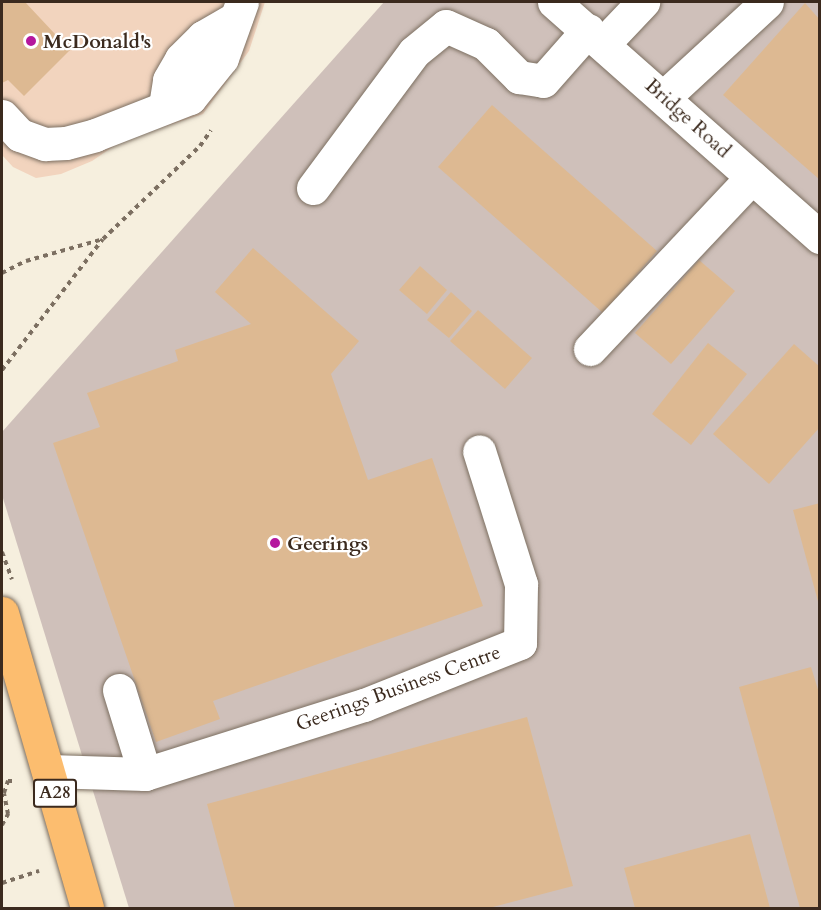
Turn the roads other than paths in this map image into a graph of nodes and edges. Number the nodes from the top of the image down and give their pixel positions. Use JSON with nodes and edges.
{"nodes":[{"id":1,"x":554,"y":2,"type":"edge"},
{"id":2,"x":643,"y":2,"type":"edge"},
{"id":3,"x":767,"y":2,"type":"edge"},
{"id":4,"x":239,"y":10,"type":"edge"},
{"id":5,"x":596,"y":36,"type":"junction"},
{"id":6,"x":664,"y":98,"type":"junction"},
{"id":7,"x":2,"y":116,"type":"edge"},
{"id":8,"x":752,"y":177,"type":"junction"},
{"id":9,"x":313,"y":188,"type":"dead end"},
{"id":10,"x":819,"y":237,"type":"edge"},
{"id":11,"x":590,"y":349,"type":"dead end"},
{"id":12,"x":479,"y":451,"type":"dead end"},
{"id":13,"x":2,"y":613,"type":"edge"},
{"id":14,"x":119,"y":690,"type":"dead end"},
{"id":15,"x":49,"y":771,"type":"junction"},
{"id":16,"x":145,"y":774,"type":"junction"},
{"id":17,"x":87,"y":909,"type":"edge"}],
"edges":[{"from":1,"to":5,"type":"street","name":"Bridge Road"},
{"from":2,"to":5,"type":"street"},
{"from":3,"to":6,"type":"street"},
{"from":4,"to":7,"type":"street"},
{"from":5,"to":6,"type":"street","name":"Bridge Road"},
{"from":5,"to":9,"type":"street"},
{"from":6,"to":8,"type":"street","name":"Bridge Road"},
{"from":8,"to":10,"type":"street","name":"Bridge Road"},
{"from":8,"to":11,"type":"street"},
{"from":12,"to":16,"type":"street","name":"Geerings Business Centre"},
{"from":13,"to":15,"type":"main road","number":"A28"},
{"from":14,"to":16,"type":"street"},
{"from":15,"to":16,"type":"street","name":"Geerings Business Centre"},
{"from":15,"to":17,"type":"main road","number":"A28"}]}
